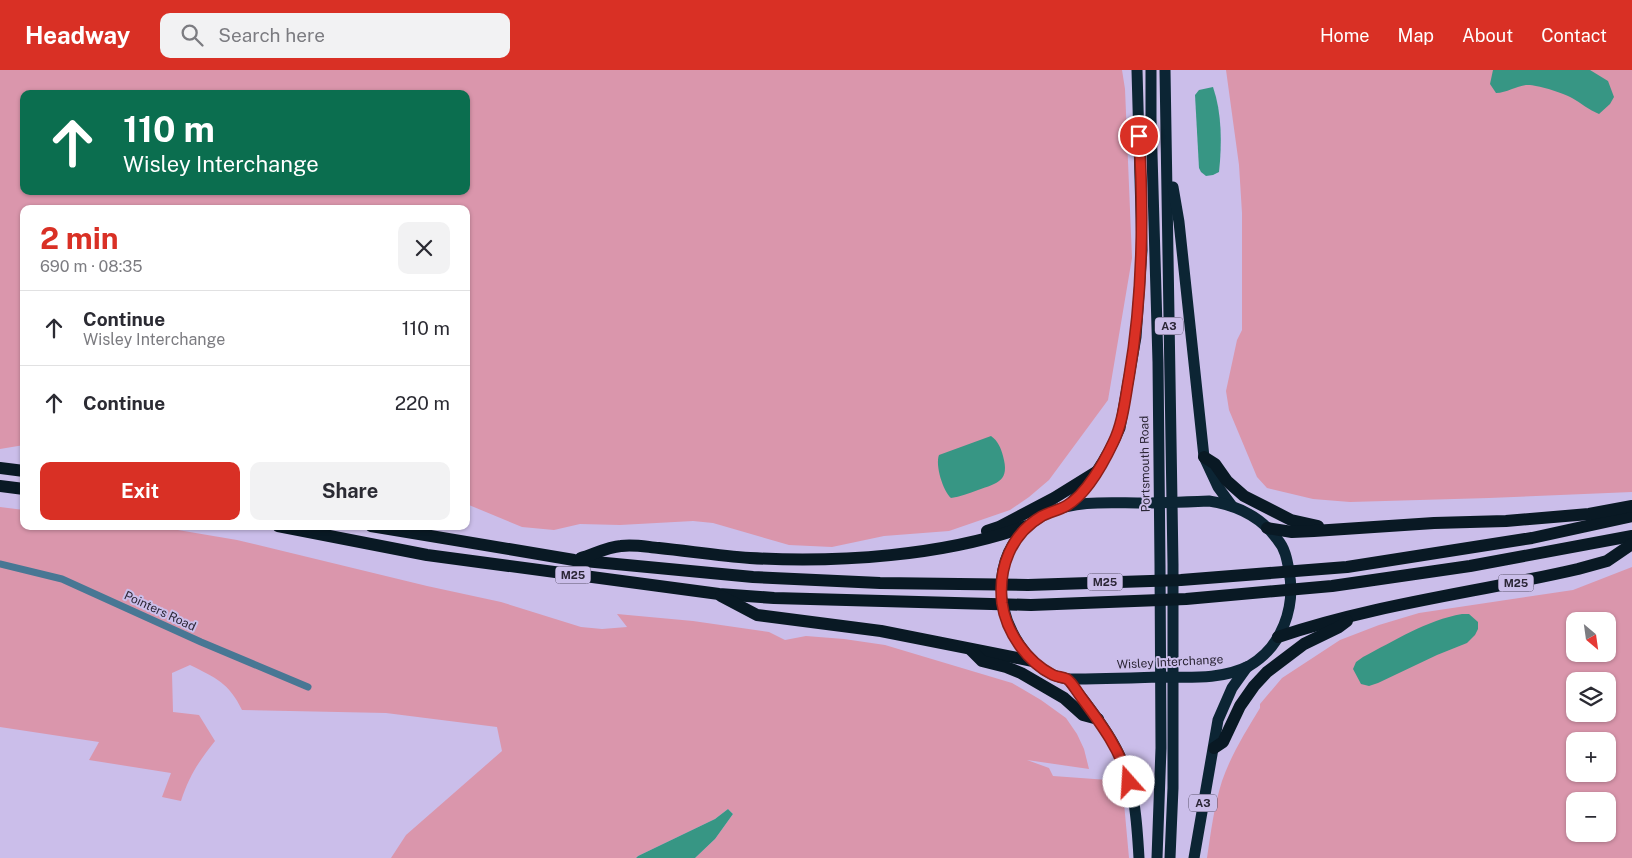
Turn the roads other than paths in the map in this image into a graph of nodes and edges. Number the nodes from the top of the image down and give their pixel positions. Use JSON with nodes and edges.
{"nodes":[{"id":1,"x":1137,"y":70,"type":"edge"},
{"id":2,"x":1151,"y":70,"type":"edge"},
{"id":3,"x":1165,"y":70,"type":"edge"},
{"id":4,"x":1167,"y":163,"type":"junction"},
{"id":5,"x":1204,"y":457,"type":"junction"},
{"id":6,"x":0,"y":468,"type":"edge"},
{"id":7,"x":20,"y":470,"type":"edge"},
{"id":8,"x":1096,"y":472,"type":"junction"},
{"id":9,"x":0,"y":486,"type":"edge"},
{"id":10,"x":20,"y":488,"type":"edge"},
{"id":11,"x":1067,"y":506,"type":"junction"},
{"id":12,"x":1232,"y":506,"type":"junction"},
{"id":13,"x":1632,"y":506,"type":"edge"},
{"id":14,"x":1632,"y":516,"type":"edge"},
{"id":15,"x":1027,"y":526,"type":"junction"},
{"id":16,"x":1267,"y":528,"type":"junction"},
{"id":17,"x":299,"y":530,"type":"edge"},
{"id":18,"x":395,"y":530,"type":"edge"},
{"id":19,"x":1328,"y":530,"type":"junction"},
{"id":20,"x":1632,"y":536,"type":"edge"},
{"id":21,"x":1632,"y":544,"type":"edge"},
{"id":22,"x":958,"y":545,"type":"junction"},
{"id":23,"x":574,"y":560,"type":"junction"},
{"id":24,"x":0,"y":564,"type":"edge"},
{"id":25,"x":719,"y":594,"type":"junction"},
{"id":26,"x":1355,"y":615,"type":"junction"},
{"id":27,"x":1278,"y":637,"type":"junction"},
{"id":28,"x":970,"y":649,"type":"junction"},
{"id":29,"x":1033,"y":662,"type":"junction"},
{"id":30,"x":1248,"y":666,"type":"junction"},
{"id":31,"x":1068,"y":679,"type":"junction"},
{"id":32,"x":308,"y":687,"type":"dead end"},
{"id":33,"x":1098,"y":719,"type":"junction"},
{"id":34,"x":1214,"y":748,"type":"junction"},
{"id":35,"x":1139,"y":858,"type":"edge"},
{"id":36,"x":1158,"y":858,"type":"edge"},
{"id":37,"x":1170,"y":858,"type":"edge"},
{"id":38,"x":1194,"y":858,"type":"edge"}],
"edges":[{"from":1,"to":8,"type":"highway","number":"A3"},
{"from":2,"to":36,"type":"highway","name":"Portsmouth Road","number":"A3"},
{"from":3,"to":4,"type":"highway","number":"A3"},
{"from":4,"to":5,"type":"highway","number":"A3"},
{"from":4,"to":37,"type":"highway","number":"A3"},
{"from":5,"to":12,"type":"highway","number":"A3"},
{"from":5,"to":19,"type":"highway"},
{"from":6,"to":7,"type":"highway"},
{"from":8,"to":11,"type":"highway","number":"A3"},
{"from":8,"to":22,"type":"highway","number":"M25"},
{"from":9,"to":10,"type":"highway"},
{"from":11,"to":12,"type":"highway","name":"Wisley Interchange"},
{"from":11,"to":15,"type":"highway","name":"Wisley Interchange"},
{"from":12,"to":16,"type":"highway","name":"Wisley Interchange"},
{"from":13,"to":19,"type":"highway"},
{"from":14,"to":23,"type":"highway","number":"M25"},
{"from":15,"to":22,"type":"highway"},
{"from":15,"to":29,"type":"highway","name":"Wisley Interchange"},
{"from":16,"to":19,"type":"highway"},
{"from":16,"to":27,"type":"highway","name":"Wisley Interchange"},
{"from":17,"to":25,"type":"highway","number":"M25"},
{"from":18,"to":23,"type":"highway","number":"M25"},
{"from":20,"to":25,"type":"highway","number":"M25"},
{"from":21,"to":26,"type":"highway","number":"M25"},
{"from":22,"to":23,"type":"highway","number":"M25"},
{"from":24,"to":32,"type":"street","name":"Pointers Road"},
{"from":25,"to":28,"type":"highway","number":"M25"},
{"from":26,"to":27,"type":"highway","number":"M25"},
{"from":26,"to":34,"type":"highway","number":"M25"},
{"from":27,"to":30,"type":"highway","name":"Wisley Interchange"},
{"from":28,"to":29,"type":"highway","number":"M25"},
{"from":28,"to":33,"type":"highway","number":"M25"},
{"from":29,"to":31,"type":"highway","name":"Wisley Interchange"},
{"from":30,"to":31,"type":"highway","name":"Wisley Interchange"},
{"from":30,"to":34,"type":"highway","number":"A3"},
{"from":31,"to":33,"type":"highway"},
{"from":33,"to":35,"type":"highway"},
{"from":34,"to":38,"type":"highway","number":"A3"}]}
